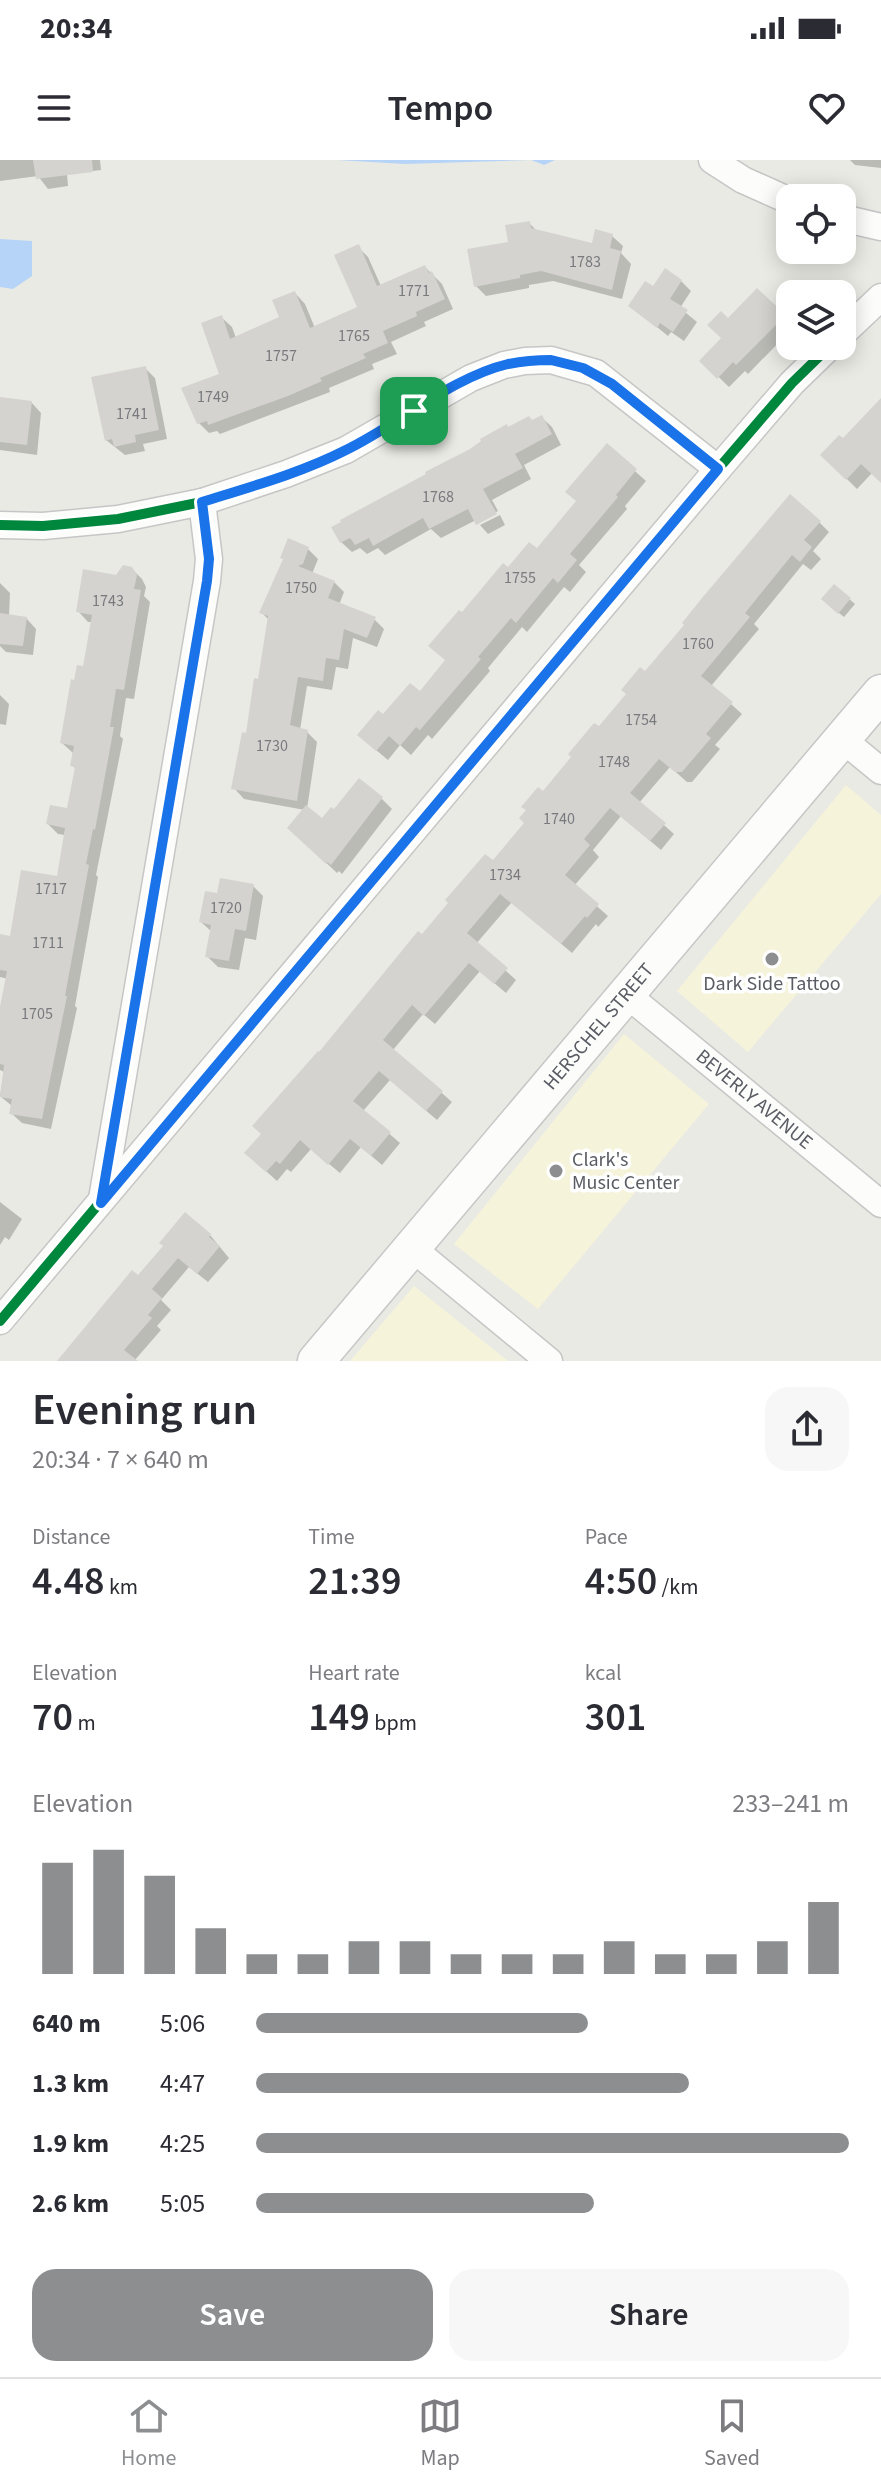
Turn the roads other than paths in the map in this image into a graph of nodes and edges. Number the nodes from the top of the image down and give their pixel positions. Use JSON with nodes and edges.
{"nodes":[{"id":1,"x":712,"y":160,"type":"edge"},
{"id":2,"x":776,"y":195,"type":"edge"},
{"id":3,"x":856,"y":221,"type":"edge"},
{"id":4,"x":881,"y":227,"type":"edge"},
{"id":5,"x":881,"y":297,"type":"edge"},
{"id":6,"x":856,"y":321,"type":"edge"},
{"id":7,"x":816,"y":360,"type":"edge"},
{"id":8,"x":718,"y":469,"type":"junction"},
{"id":9,"x":202,"y":502,"type":"junction"},
{"id":10,"x":0,"y":525,"type":"edge"},
{"id":11,"x":881,"y":693,"type":"edge"},
{"id":12,"x":842,"y":739,"type":"junction"},
{"id":13,"x":881,"y":771,"type":"edge"},
{"id":14,"x":626,"y":994,"type":"junction"},
{"id":15,"x":101,"y":1203,"type":"junction"},
{"id":16,"x":881,"y":1204,"type":"edge"},
{"id":17,"x":412,"y":1248,"type":"junction"},
{"id":18,"x":0,"y":1321,"type":"edge"},
{"id":19,"x":316,"y":1361,"type":"edge"},
{"id":20,"x":549,"y":1361,"type":"edge"}],
"edges":[{"from":1,"to":2,"type":"street"},
{"from":3,"to":4,"type":"street"},
{"from":5,"to":6,"type":"street"},
{"from":7,"to":8,"type":"street"},
{"from":8,"to":9,"type":"street"},
{"from":8,"to":15,"type":"street"},
{"from":9,"to":10,"type":"street"},
{"from":9,"to":15,"type":"street"},
{"from":11,"to":12,"type":"main road","name":"HERSCHEL STREET"},
{"from":12,"to":13,"type":"street"},
{"from":12,"to":14,"type":"main road","name":"HERSCHEL STREET"},
{"from":14,"to":16,"type":"street","name":"BEVERLY AVENUE"},
{"from":14,"to":17,"type":"main road","name":"HERSCHEL STREET"},
{"from":15,"to":18,"type":"street"},
{"from":17,"to":19,"type":"main road","name":"HERSCHEL STREET"},
{"from":17,"to":20,"type":"street"}]}
